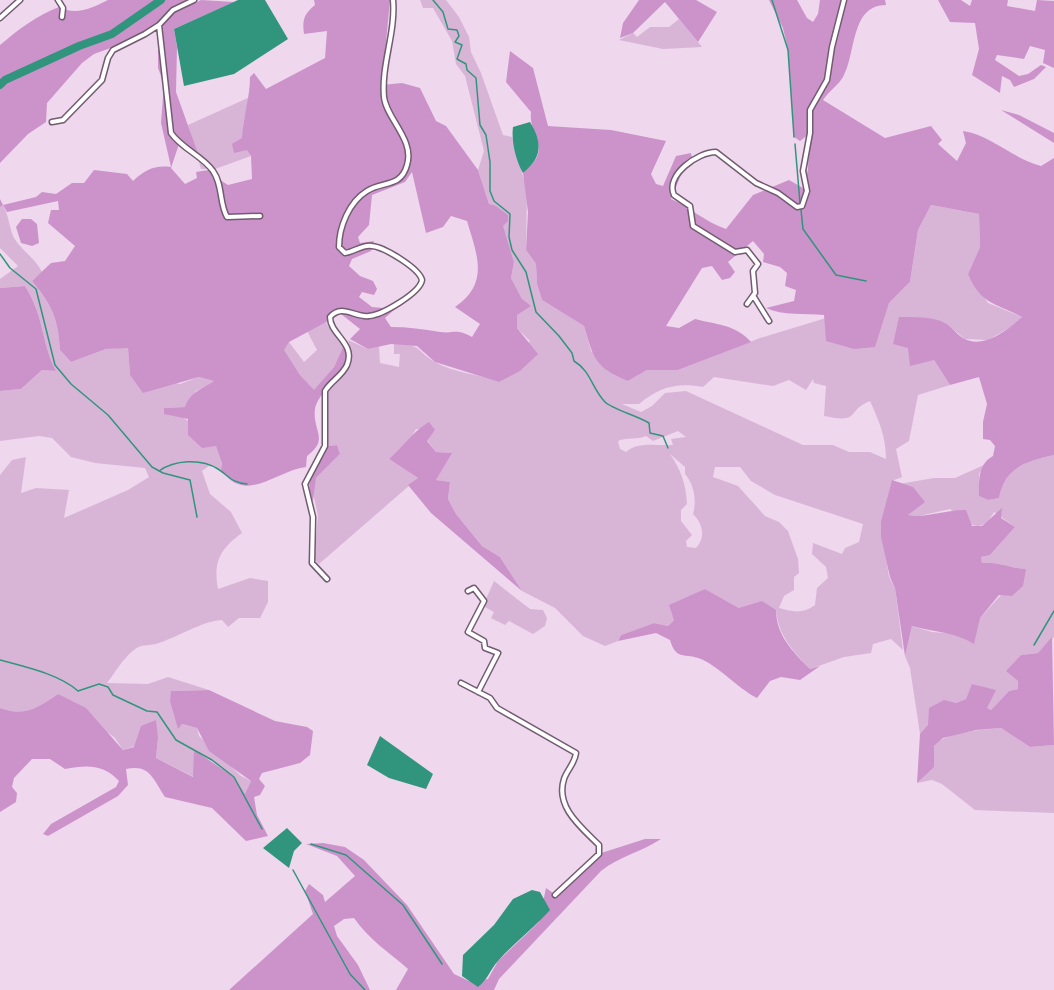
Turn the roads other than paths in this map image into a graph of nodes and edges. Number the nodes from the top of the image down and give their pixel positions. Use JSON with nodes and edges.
{"nodes":[{"id":1,"x":20,"y":0,"type":"edge"},
{"id":2,"x":58,"y":0,"type":"edge"},
{"id":3,"x":194,"y":0,"type":"edge"},
{"id":4,"x":393,"y":0,"type":"edge"},
{"id":5,"x":844,"y":0,"type":"edge"},
{"id":6,"x":62,"y":17,"type":"dead end"},
{"id":7,"x":0,"y":18,"type":"edge"},
{"id":8,"x":159,"y":25,"type":"junction"},
{"id":9,"x":52,"y":122,"type":"dead end"},
{"id":10,"x":260,"y":216,"type":"dead end"},
{"id":11,"x":754,"y":297,"type":"junction"},
{"id":12,"x":747,"y":304,"type":"dead end"},
{"id":13,"x":769,"y":321,"type":"dead end"},
{"id":14,"x":327,"y":579,"type":"dead end"},
{"id":15,"x":468,"y":591,"type":"dead end"},
{"id":16,"x":461,"y":683,"type":"dead end"},
{"id":17,"x":478,"y":692,"type":"junction"},
{"id":18,"x":555,"y":895,"type":"dead end"}],
"edges":[{"from":1,"to":7,"type":"street"},
{"from":2,"to":6,"type":"street"},
{"from":3,"to":8,"type":"street"},
{"from":4,"to":14,"type":"street"},
{"from":5,"to":11,"type":"street"},
{"from":8,"to":9,"type":"street"},
{"from":8,"to":10,"type":"street"},
{"from":11,"to":12,"type":"street"},
{"from":11,"to":13,"type":"street"},
{"from":15,"to":17,"type":"street"},
{"from":16,"to":17,"type":"street"},
{"from":17,"to":18,"type":"street"}]}
